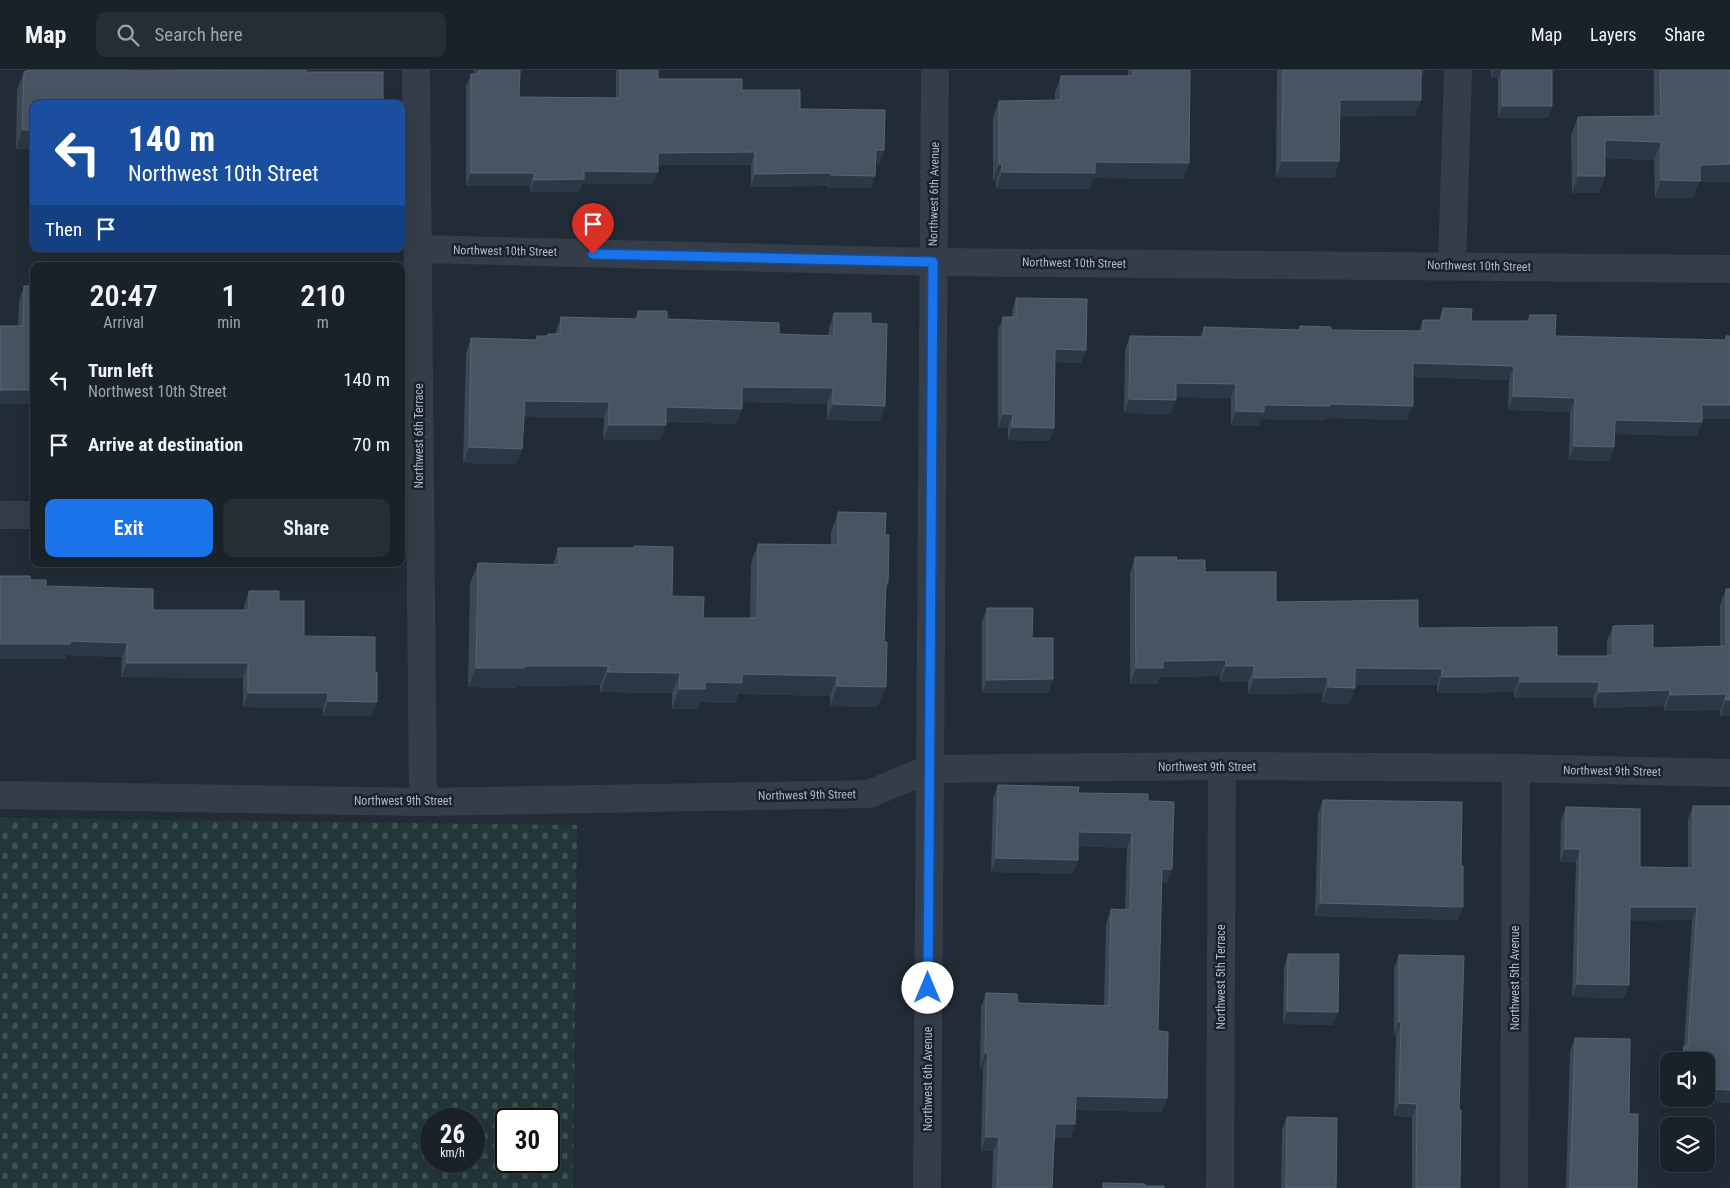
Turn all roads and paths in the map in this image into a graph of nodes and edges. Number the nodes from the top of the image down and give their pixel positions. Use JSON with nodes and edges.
{"nodes":[{"id":1,"x":416,"y":70,"type":"edge"},
{"id":2,"x":935,"y":70,"type":"edge"},
{"id":3,"x":1458,"y":70,"type":"edge"},
{"id":4,"x":419,"y":249,"type":"junction"},
{"id":5,"x":933,"y":262,"type":"junction"},
{"id":6,"x":1452,"y":266,"type":"junction"},
{"id":7,"x":1730,"y":269,"type":"edge"},
{"id":8,"x":410,"y":511,"type":"edge"},
{"id":9,"x":0,"y":515,"type":"edge"},
{"id":10,"x":30,"y":515,"type":"edge"},
{"id":11,"x":1222,"y":766,"type":"junction"},
{"id":12,"x":1516,"y":768,"type":"junction"},
{"id":13,"x":929,"y":769,"type":"junction"},
{"id":14,"x":1730,"y":773,"type":"edge"},
{"id":15,"x":0,"y":795,"type":"edge"},
{"id":16,"x":423,"y":802,"type":"junction"},
{"id":17,"x":928,"y":1188,"type":"edge"},
{"id":18,"x":1220,"y":1188,"type":"edge"},
{"id":19,"x":1514,"y":1188,"type":"edge"}],
"edges":[{"from":1,"to":4,"type":"street","name":"Northwest 6th Terrace"},
{"from":2,"to":5,"type":"street","name":"Northwest 6th Avenue"},
{"from":3,"to":6,"type":"street"},
{"from":4,"to":5,"type":"street","name":"Northwest 10th Street"},
{"from":4,"to":8,"type":"street","name":"Northwest 6th Terrace"},
{"from":5,"to":6,"type":"street","name":"Northwest 10th Street"},
{"from":5,"to":13,"type":"street","name":"Northwest 6th Avenue"},
{"from":6,"to":7,"type":"street","name":"Northwest 10th Street"},
{"from":8,"to":16,"type":"street","name":"Northwest 6th Terrace"},
{"from":9,"to":10,"type":"street"},
{"from":11,"to":12,"type":"street","name":"Northwest 9th Street"},
{"from":11,"to":13,"type":"street","name":"Northwest 9th Street"},
{"from":11,"to":18,"type":"street","name":"Northwest 5th Terrace"},
{"from":12,"to":14,"type":"street","name":"Northwest 9th Street"},
{"from":12,"to":19,"type":"street","name":"Northwest 5th Avenue"},
{"from":13,"to":16,"type":"street","name":"Northwest 9th Street"},
{"from":13,"to":17,"type":"street","name":"Northwest 6th Avenue"},
{"from":15,"to":16,"type":"street","name":"Northwest 9th Street"}]}
